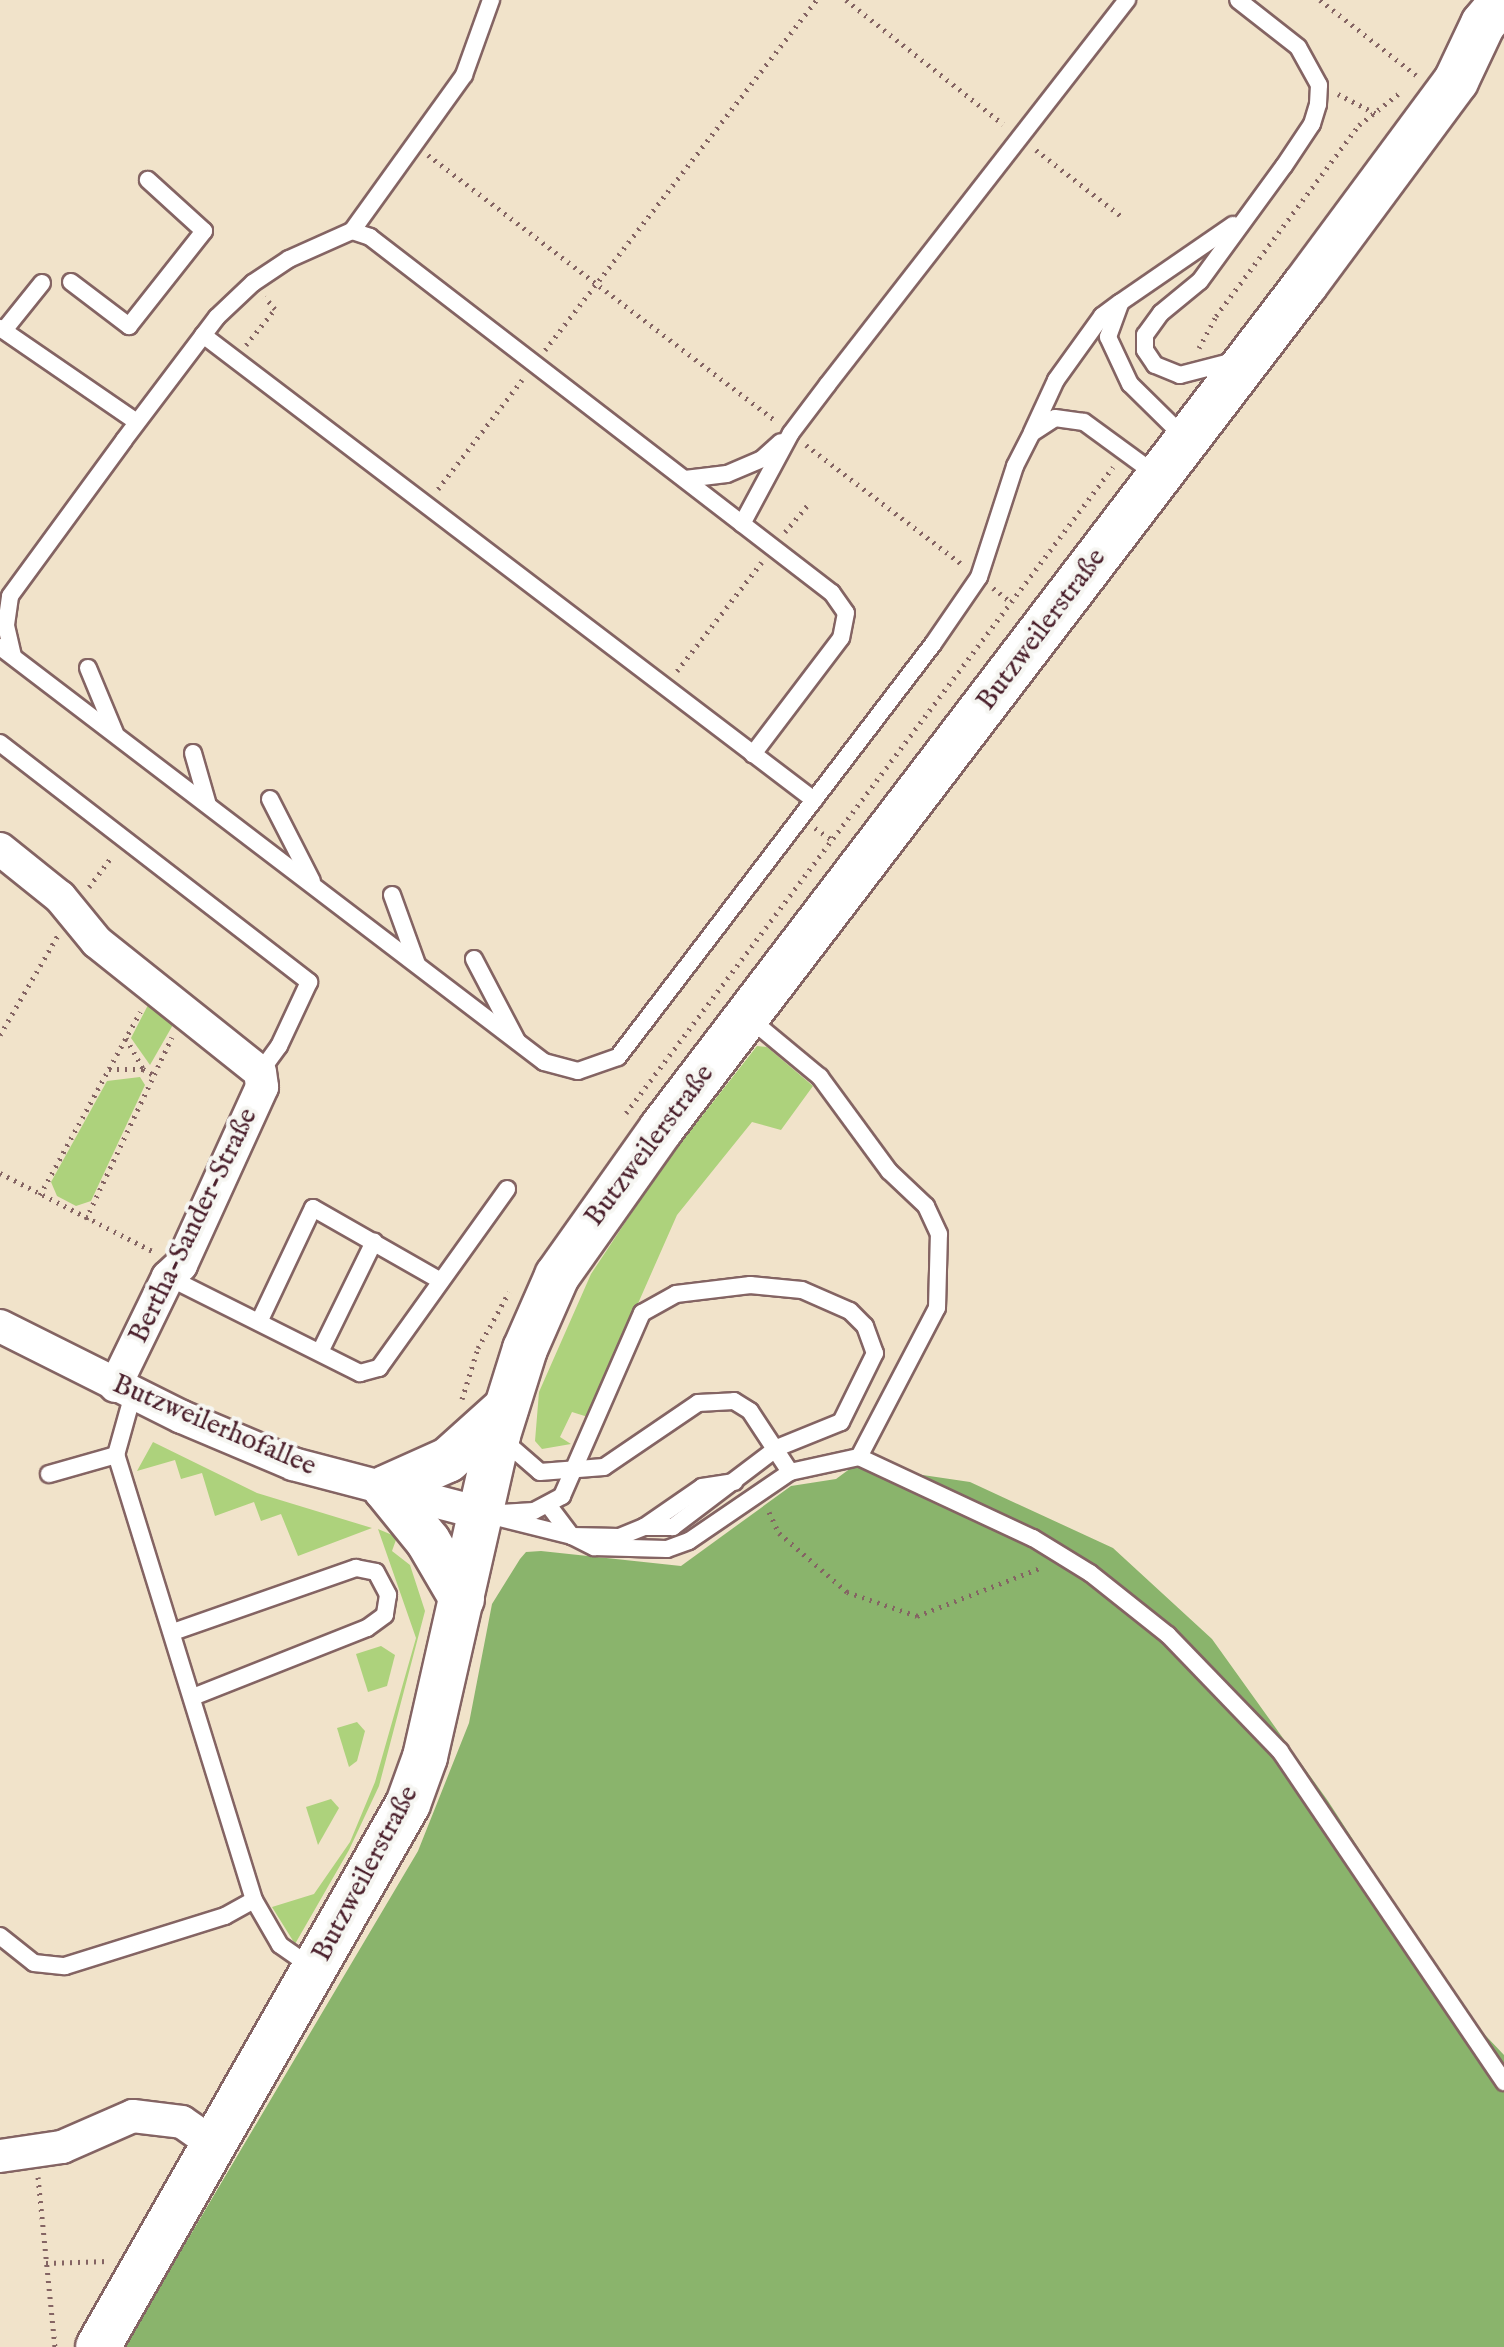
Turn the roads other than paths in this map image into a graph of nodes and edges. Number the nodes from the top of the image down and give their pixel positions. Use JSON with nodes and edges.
{"nodes":[{"id":1,"x":491,"y":0,"type":"edge"},
{"id":2,"x":1127,"y":0,"type":"edge"},
{"id":3,"x":1238,"y":0,"type":"edge"},
{"id":4,"x":1503,"y":0,"type":"edge"},
{"id":5,"x":1504,"y":45,"type":"edge"},
{"id":6,"x":1432,"y":73,"type":"junction"},
{"id":7,"x":148,"y":180,"type":"dead end"},
{"id":8,"x":1245,"y":217,"type":"junction"},
{"id":9,"x":352,"y":231,"type":"junction"},
{"id":10,"x":71,"y":282,"type":"dead end"},
{"id":11,"x":42,"y":283,"type":"dead end"},
{"id":12,"x":1121,"y":302,"type":"junction"},
{"id":13,"x":2,"y":329,"type":"edge"},
{"id":14,"x":203,"y":335,"type":"junction"},
{"id":15,"x":1250,"y":355,"type":"junction"},
{"id":16,"x":137,"y":422,"type":"junction"},
{"id":17,"x":791,"y":433,"type":"junction"},
{"id":18,"x":1032,"y":433,"type":"junction"},
{"id":19,"x":1186,"y":439,"type":"junction"},
{"id":20,"x":1158,"y":476,"type":"junction"},
{"id":21,"x":685,"y":479,"type":"junction"},
{"id":22,"x":742,"y":524,"type":"junction"},
{"id":23,"x":5,"y":598,"type":"edge"},
{"id":24,"x":6,"y":652,"type":"edge"},
{"id":25,"x":88,"y":668,"type":"dead end"},
{"id":26,"x":115,"y":735,"type":"junction"},
{"id":27,"x":0,"y":743,"type":"edge"},
{"id":28,"x":193,"y":753,"type":"dead end"},
{"id":29,"x":753,"y":754,"type":"junction"},
{"id":30,"x":270,"y":799,"type":"dead end"},
{"id":31,"x":814,"y":800,"type":"junction"},
{"id":32,"x":208,"y":805,"type":"junction"},
{"id":33,"x":0,"y":849,"type":"edge"},
{"id":34,"x":314,"y":886,"type":"junction"},
{"id":35,"x":392,"y":895,"type":"dead end"},
{"id":36,"x":474,"y":959,"type":"dead end"},
{"id":37,"x":417,"y":965,"type":"junction"},
{"id":38,"x":748,"y":1017,"type":"junction"},
{"id":39,"x":518,"y":1042,"type":"junction"},
{"id":40,"x":260,"y":1072,"type":"junction"},
{"id":41,"x":507,"y":1189,"type":"dead end"},
{"id":42,"x":374,"y":1242,"type":"junction"},
{"id":43,"x":174,"y":1271,"type":"junction"},
{"id":44,"x":441,"y":1281,"type":"junction"},
{"id":45,"x":259,"y":1322,"type":"junction"},
{"id":46,"x":0,"y":1326,"type":"edge"},
{"id":47,"x":320,"y":1352,"type":"junction"},
{"id":48,"x":124,"y":1390,"type":"junction"},
{"id":49,"x":502,"y":1422,"type":"junction"},
{"id":50,"x":777,"y":1448,"type":"junction"},
{"id":51,"x":116,"y":1455,"type":"junction"},
{"id":52,"x":859,"y":1457,"type":"junction"},
{"id":53,"x":574,"y":1470,"type":"junction"},
{"id":54,"x":790,"y":1472,"type":"junction"},
{"id":55,"x":49,"y":1474,"type":"dead end"},
{"id":56,"x":385,"y":1488,"type":"junction"},
{"id":57,"x":549,"y":1506,"type":"junction"},
{"id":58,"x":484,"y":1514,"type":"junction"},
{"id":59,"x":572,"y":1536,"type":"junction"},
{"id":60,"x":462,"y":1599,"type":"junction"},
{"id":61,"x":173,"y":1632,"type":"junction"},
{"id":62,"x":193,"y":1697,"type":"junction"},
{"id":63,"x":254,"y":1900,"type":"junction"},
{"id":64,"x":0,"y":1936,"type":"edge"},
{"id":65,"x":315,"y":1970,"type":"junction"},
{"id":66,"x":1504,"y":2082,"type":"edge"},
{"id":67,"x":215,"y":2145,"type":"junction"},
{"id":68,"x":0,"y":2156,"type":"edge"},
{"id":69,"x":98,"y":2347,"type":"edge"}],
"edges":[{"from":1,"to":9,"type":"lane"},
{"from":2,"to":17,"type":"lane"},
{"from":3,"to":8,"type":"lane"},
{"from":4,"to":6,"type":"street","name":"Butzweilerstraße"},
{"from":5,"to":6,"type":"street","name":"Butzweilerstraße"},
{"from":6,"to":15,"type":"street","name":"Butzweilerstraße"},
{"from":7,"to":10,"type":"lane"},
{"from":8,"to":12,"type":"lane"},
{"from":8,"to":15,"type":"lane"},
{"from":9,"to":14,"type":"lane"},
{"from":9,"to":21,"type":"lane"},
{"from":11,"to":13,"type":"lane"},
{"from":12,"to":18,"type":"lane"},
{"from":12,"to":19,"type":"lane"},
{"from":13,"to":16,"type":"lane"},
{"from":14,"to":16,"type":"lane"},
{"from":14,"to":29,"type":"lane"},
{"from":15,"to":19,"type":"street","name":"Butzweilerstraße"},
{"from":16,"to":23,"type":"lane"},
{"from":17,"to":21,"type":"lane"},
{"from":17,"to":22,"type":"lane"},
{"from":18,"to":20,"type":"lane"},
{"from":18,"to":31,"type":"lane"},
{"from":19,"to":20,"type":"street","name":"Butzweilerstraße"},
{"from":20,"to":38,"type":"street","name":"Butzweilerstraße"},
{"from":21,"to":22,"type":"lane"},
{"from":22,"to":29,"type":"lane"},
{"from":23,"to":24,"type":"lane"},
{"from":24,"to":26,"type":"lane"},
{"from":25,"to":26,"type":"lane"},
{"from":26,"to":32,"type":"lane"},
{"from":27,"to":40,"type":"lane"},
{"from":28,"to":32,"type":"lane"},
{"from":29,"to":31,"type":"lane"},
{"from":30,"to":34,"type":"lane"},
{"from":31,"to":39,"type":"lane"},
{"from":32,"to":34,"type":"lane"},
{"from":33,"to":40,"type":"street","name":"Bertha-Sander-Straße"},
{"from":34,"to":37,"type":"lane"},
{"from":35,"to":37,"type":"lane"},
{"from":36,"to":39,"type":"lane"},
{"from":37,"to":39,"type":"lane"},
{"from":38,"to":49,"type":"street","name":"Butzweilerstraße"},
{"from":38,"to":52,"type":"lane"},
{"from":40,"to":43,"type":"street","name":"Bertha-Sander-Straße"},
{"from":41,"to":44,"type":"lane"},
{"from":42,"to":44,"type":"lane"},
{"from":42,"to":45,"type":"lane"},
{"from":42,"to":47,"type":"lane"},
{"from":43,"to":45,"type":"lane"},
{"from":43,"to":48,"type":"street","name":"Bertha-Sander-Straße"},
{"from":44,"to":47,"type":"lane"},
{"from":45,"to":47,"type":"lane"},
{"from":46,"to":48,"type":"street","name":"Butzweilerhofallee"},
{"from":48,"to":51,"type":"lane"},
{"from":48,"to":56,"type":"street","name":"Butzweilerhofallee"},
{"from":49,"to":53,"type":"lane"},
{"from":49,"to":56,"type":"street"},
{"from":49,"to":58,"type":"street","name":"Butzweilerstraße"},
{"from":50,"to":53,"type":"lane"},
{"from":50,"to":53,"type":"lane"},
{"from":50,"to":54,"type":"lane"},
{"from":50,"to":59,"type":"lane"},
{"from":51,"to":55,"type":"lane"},
{"from":51,"to":61,"type":"lane"},
{"from":52,"to":54,"type":"lane"},
{"from":52,"to":66,"type":"lane"},
{"from":53,"to":57,"type":"lane"},
{"from":54,"to":59,"type":"lane"},
{"from":56,"to":58,"type":"street","name":"Butzweilerhofallee"},
{"from":56,"to":60,"type":"street"},
{"from":57,"to":58,"type":"lane"},
{"from":57,"to":59,"type":"lane"},
{"from":58,"to":59,"type":"lane"},
{"from":58,"to":60,"type":"street","name":"Butzweilerstraße"},
{"from":60,"to":65,"type":"street","name":"Butzweilerstraße"},
{"from":61,"to":62,"type":"lane"},
{"from":61,"to":62,"type":"lane"},
{"from":62,"to":63,"type":"lane"},
{"from":63,"to":64,"type":"lane"},
{"from":63,"to":65,"type":"lane"},
{"from":65,"to":67,"type":"street","name":"Butzweilerstraße"},
{"from":67,"to":68,"type":"street"},
{"from":67,"to":69,"type":"street","name":"Butzweilerstraße"}]}
